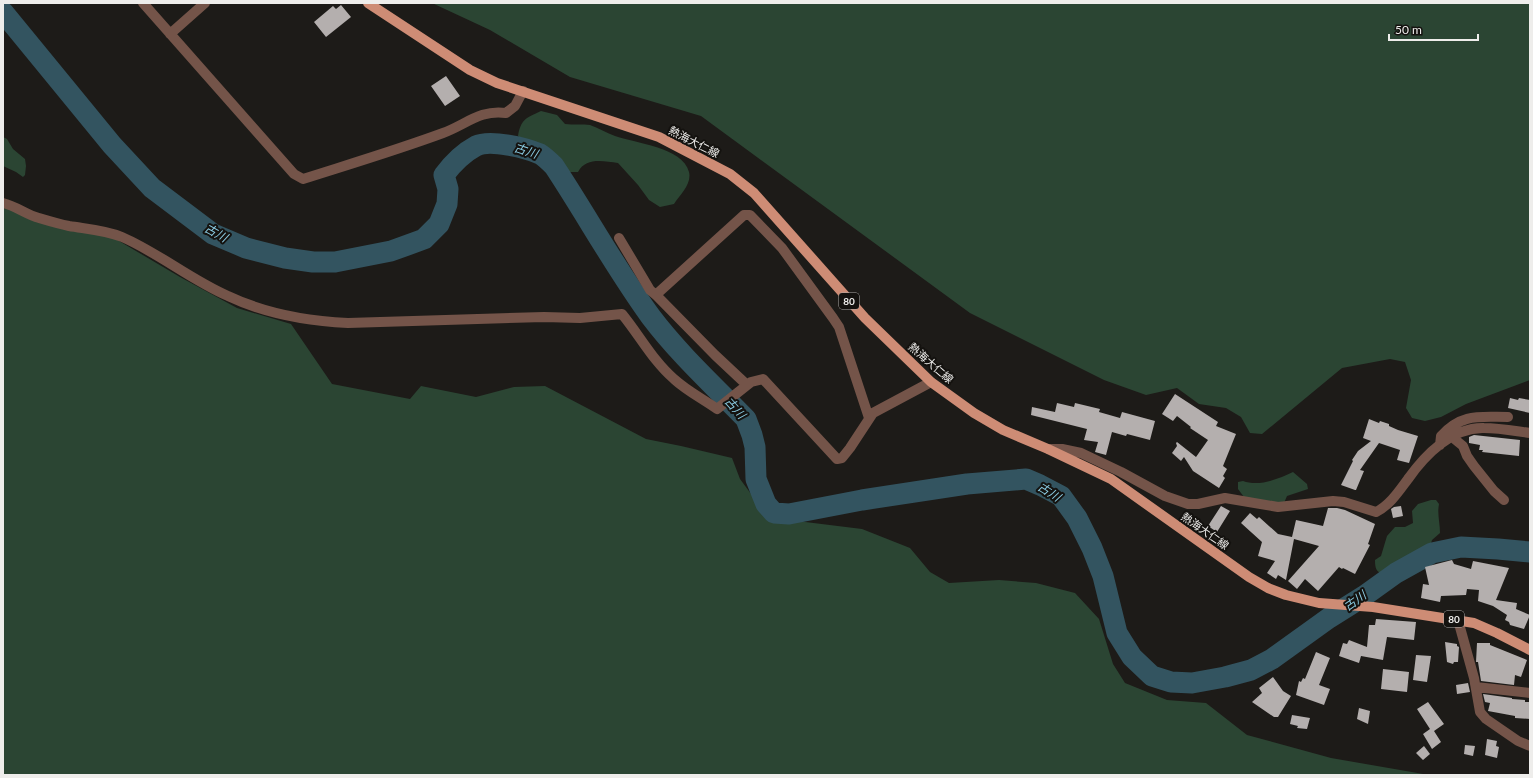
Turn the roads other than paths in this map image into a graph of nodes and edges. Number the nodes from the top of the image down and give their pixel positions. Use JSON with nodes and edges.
{"nodes":[{"id":1,"x":143,"y":3,"type":"edge"},
{"id":2,"x":204,"y":3,"type":"edge"},
{"id":3,"x":368,"y":3,"type":"edge"},
{"id":4,"x":170,"y":34,"type":"junction"},
{"id":5,"x":523,"y":91,"type":"junction"},
{"id":6,"x":3,"y":203,"type":"edge"},
{"id":7,"x":619,"y":238,"type":"dead end"},
{"id":8,"x":657,"y":296,"type":"junction"},
{"id":9,"x":931,"y":382,"type":"junction"},
{"id":10,"x":744,"y":388,"type":"junction"},
{"id":11,"x":1508,"y":417,"type":"dead end"},
{"id":12,"x":869,"y":418,"type":"junction"},
{"id":13,"x":1530,"y":433,"type":"edge"},
{"id":14,"x":1452,"y":437,"type":"junction"},
{"id":15,"x":1440,"y":445,"type":"junction"},
{"id":16,"x":1048,"y":449,"type":"junction"},
{"id":17,"x":1504,"y":500,"type":"dead end"},
{"id":18,"x":1458,"y":620,"type":"junction"},
{"id":19,"x":1530,"y":650,"type":"edge"},
{"id":20,"x":1476,"y":687,"type":"junction"},
{"id":21,"x":1530,"y":693,"type":"edge"},
{"id":22,"x":1530,"y":746,"type":"edge"}],
"edges":[{"from":1,"to":4,"type":"street"},
{"from":2,"to":4,"type":"street"},
{"from":3,"to":5,"type":"main road","name":"熱海大仁線","number":"80"},
{"from":4,"to":5,"type":"street"},
{"from":5,"to":9,"type":"main road","name":"熱海大仁線","number":"80"},
{"from":6,"to":10,"type":"street"},
{"from":7,"to":8,"type":"street"},
{"from":8,"to":10,"type":"street"},
{"from":8,"to":12,"type":"street"},
{"from":9,"to":12,"type":"street"},
{"from":9,"to":16,"type":"main road","name":"熱海大仁線","number":"80"},
{"from":10,"to":12,"type":"street"},
{"from":11,"to":15,"type":"street"},
{"from":13,"to":14,"type":"street"},
{"from":14,"to":15,"type":"street"},
{"from":14,"to":17,"type":"street"},
{"from":15,"to":16,"type":"street"},
{"from":16,"to":18,"type":"main road","name":"熱海大仁線","number":"80"},
{"from":18,"to":19,"type":"main road","name":"熱海大仁線","number":"80"},
{"from":18,"to":20,"type":"street"},
{"from":20,"to":21,"type":"street"},
{"from":20,"to":22,"type":"street"}]}
